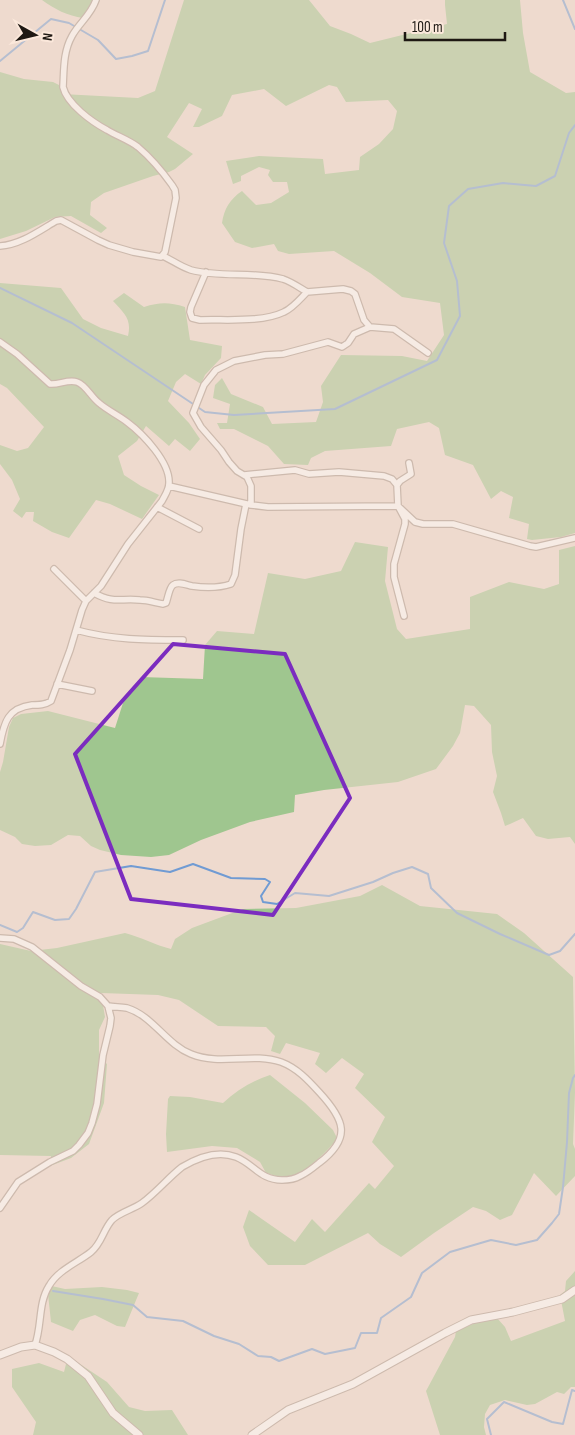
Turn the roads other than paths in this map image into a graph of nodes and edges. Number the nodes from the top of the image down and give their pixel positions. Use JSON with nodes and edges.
{"nodes":[{"id":1,"x":96,"y":0,"type":"edge"},
{"id":2,"x":0,"y":246,"type":"edge"},
{"id":3,"x":163,"y":256,"type":"junction"},
{"id":4,"x":206,"y":272,"type":"junction"},
{"id":5,"x":307,"y":292,"type":"junction"},
{"id":6,"x":370,"y":327,"type":"junction"},
{"id":7,"x":0,"y":342,"type":"edge"},
{"id":8,"x":428,"y":353,"type":"dead end"},
{"id":9,"x":409,"y":463,"type":"dead end"},
{"id":10,"x":244,"y":475,"type":"junction"},
{"id":11,"x":397,"y":485,"type":"junction"},
{"id":12,"x":169,"y":486,"type":"junction"},
{"id":13,"x":248,"y":504,"type":"junction"},
{"id":14,"x":398,"y":506,"type":"junction"},
{"id":15,"x":157,"y":507,"type":"junction"},
{"id":16,"x":199,"y":529,"type":"dead end"},
{"id":17,"x":575,"y":538,"type":"edge"},
{"id":18,"x":54,"y":569,"type":"dead end"},
{"id":19,"x":94,"y":593,"type":"junction"},
{"id":20,"x":86,"y":601,"type":"junction"},
{"id":21,"x":404,"y":616,"type":"dead end"},
{"id":22,"x":76,"y":630,"type":"junction"},
{"id":23,"x":184,"y":640,"type":"dead end"},
{"id":24,"x":57,"y":684,"type":"junction"},
{"id":25,"x":92,"y":690,"type":"dead end"},
{"id":26,"x":0,"y":744,"type":"edge"},
{"id":27,"x":0,"y":938,"type":"edge"},
{"id":28,"x":108,"y":1006,"type":"junction"},
{"id":29,"x":0,"y":1208,"type":"edge"},
{"id":30,"x":575,"y":1290,"type":"edge"},
{"id":31,"x":35,"y":1345,"type":"junction"},
{"id":32,"x":0,"y":1355,"type":"edge"},
{"id":33,"x":139,"y":1435,"type":"edge"},
{"id":34,"x":252,"y":1435,"type":"edge"}],
"edges":[{"from":1,"to":3,"type":"street"},
{"from":2,"to":3,"type":"street"},
{"from":3,"to":4,"type":"street"},
{"from":4,"to":5,"type":"street"},
{"from":4,"to":5,"type":"street"},
{"from":5,"to":6,"type":"street"},
{"from":6,"to":8,"type":"street"},
{"from":6,"to":10,"type":"street"},
{"from":7,"to":12,"type":"street"},
{"from":9,"to":11,"type":"street"},
{"from":10,"to":11,"type":"street"},
{"from":10,"to":13,"type":"street"},
{"from":11,"to":14,"type":"street"},
{"from":12,"to":13,"type":"street"},
{"from":12,"to":15,"type":"street"},
{"from":13,"to":14,"type":"street"},
{"from":13,"to":19,"type":"street"},
{"from":14,"to":17,"type":"street"},
{"from":14,"to":21,"type":"street"},
{"from":15,"to":16,"type":"street"},
{"from":15,"to":19,"type":"street"},
{"from":18,"to":20,"type":"street"},
{"from":19,"to":20,"type":"street"},
{"from":20,"to":22,"type":"street"},
{"from":22,"to":23,"type":"street"},
{"from":22,"to":24,"type":"street"},
{"from":24,"to":25,"type":"street"},
{"from":24,"to":26,"type":"street"},
{"from":27,"to":28,"type":"street"},
{"from":28,"to":29,"type":"street"},
{"from":28,"to":31,"type":"street"},
{"from":30,"to":34,"type":"street"},
{"from":31,"to":32,"type":"street"},
{"from":31,"to":33,"type":"street"}]}
